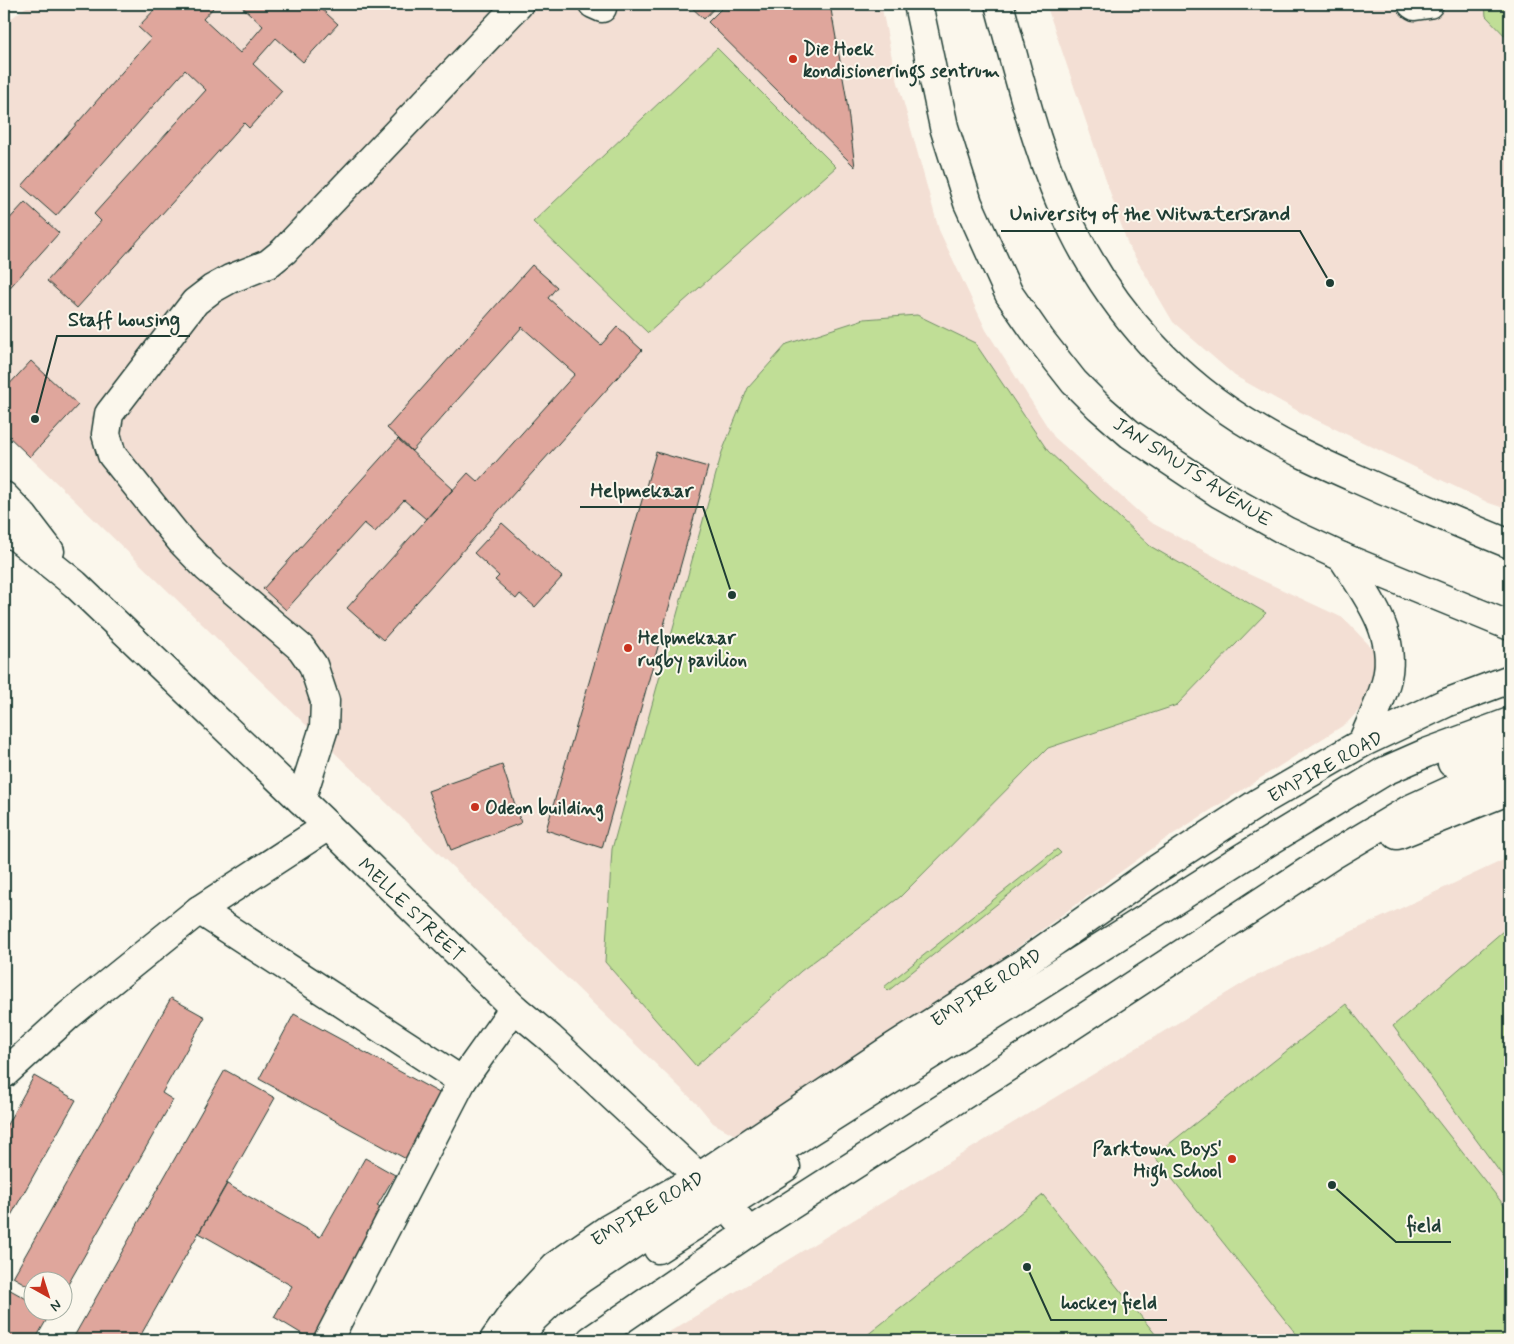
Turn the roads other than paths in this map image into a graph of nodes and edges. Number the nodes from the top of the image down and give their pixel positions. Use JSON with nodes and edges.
{"nodes":[{"id":1,"x":519,"y":4,"type":"edge"},
{"id":2,"x":918,"y":4,"type":"edge"},
{"id":3,"x":999,"y":4,"type":"edge"},
{"id":4,"x":1412,"y":4,"type":"edge"},
{"id":5,"x":1430,"y":4,"type":"edge"},
{"id":6,"x":4,"y":496,"type":"edge"},
{"id":7,"x":4,"y":527,"type":"edge"},
{"id":8,"x":1510,"y":544,"type":"edge"},
{"id":9,"x":1342,"y":558,"type":"junction"},
{"id":10,"x":75,"y":584,"type":"junction"},
{"id":11,"x":1510,"y":626,"type":"edge"},
{"id":12,"x":1510,"y":679,"type":"edge"},
{"id":13,"x":1510,"y":722,"type":"edge"},
{"id":14,"x":1362,"y":743,"type":"junction"},
{"id":15,"x":1510,"y":744,"type":"edge"},
{"id":16,"x":1510,"y":767,"type":"edge"},
{"id":17,"x":1510,"y":790,"type":"edge"},
{"id":18,"x":301,"y":800,"type":"junction"},
{"id":19,"x":328,"y":826,"type":"junction"},
{"id":20,"x":1331,"y":856,"type":"junction"},
{"id":21,"x":199,"y":910,"type":"junction"},
{"id":22,"x":514,"y":1008,"type":"junction"},
{"id":23,"x":4,"y":1074,"type":"edge"},
{"id":24,"x":462,"y":1081,"type":"junction"},
{"id":25,"x":713,"y":1191,"type":"junction"},
{"id":26,"x":749,"y":1232,"type":"junction"},
{"id":27,"x":328,"y":1340,"type":"edge"},
{"id":28,"x":494,"y":1340,"type":"edge"},
{"id":29,"x":517,"y":1340,"type":"edge"},
{"id":30,"x":539,"y":1340,"type":"edge"},
{"id":31,"x":591,"y":1340,"type":"edge"}],
"edges":[{"from":1,"to":18,"type":"main road"},
{"from":2,"to":9,"type":"main road","name":"JAN SMUTS AVENUE"},
{"from":3,"to":8,"type":"main road"},
{"from":4,"to":5,"type":"main road"},
{"from":6,"to":10,"type":"main road","name":"MELLE STREET"},
{"from":7,"to":10,"type":"main road","name":"MELLE STREET"},
{"from":9,"to":11,"type":"main road","name":"JAN SMUTS AVENUE"},
{"from":9,"to":14,"type":"main road"},
{"from":10,"to":18,"type":"main road","name":"MELLE STREET"},
{"from":12,"to":14,"type":"main road","name":"EMPIRE ROAD"},
{"from":13,"to":25,"type":"main road"},
{"from":14,"to":25,"type":"main road","name":"EMPIRE ROAD"},
{"from":15,"to":25,"type":"main road"},
{"from":16,"to":20,"type":"main road"},
{"from":17,"to":20,"type":"main road"},
{"from":18,"to":19,"type":"main road","name":"MELLE STREET"},
{"from":19,"to":21,"type":"main road"},
{"from":19,"to":22,"type":"main road","name":"MELLE STREET"},
{"from":20,"to":26,"type":"main road"},
{"from":21,"to":23,"type":"main road"},
{"from":21,"to":24,"type":"main road"},
{"from":22,"to":24,"type":"main road"},
{"from":22,"to":25,"type":"main road","name":"MELLE STREET"},
{"from":24,"to":27,"type":"main road"},
{"from":25,"to":26,"type":"main road","name":"MELLE STREET"},
{"from":25,"to":28,"type":"main road","name":"EMPIRE ROAD"},
{"from":25,"to":29,"type":"main road"},
{"from":25,"to":30,"type":"main road"},
{"from":26,"to":31,"type":"main road"}]}
